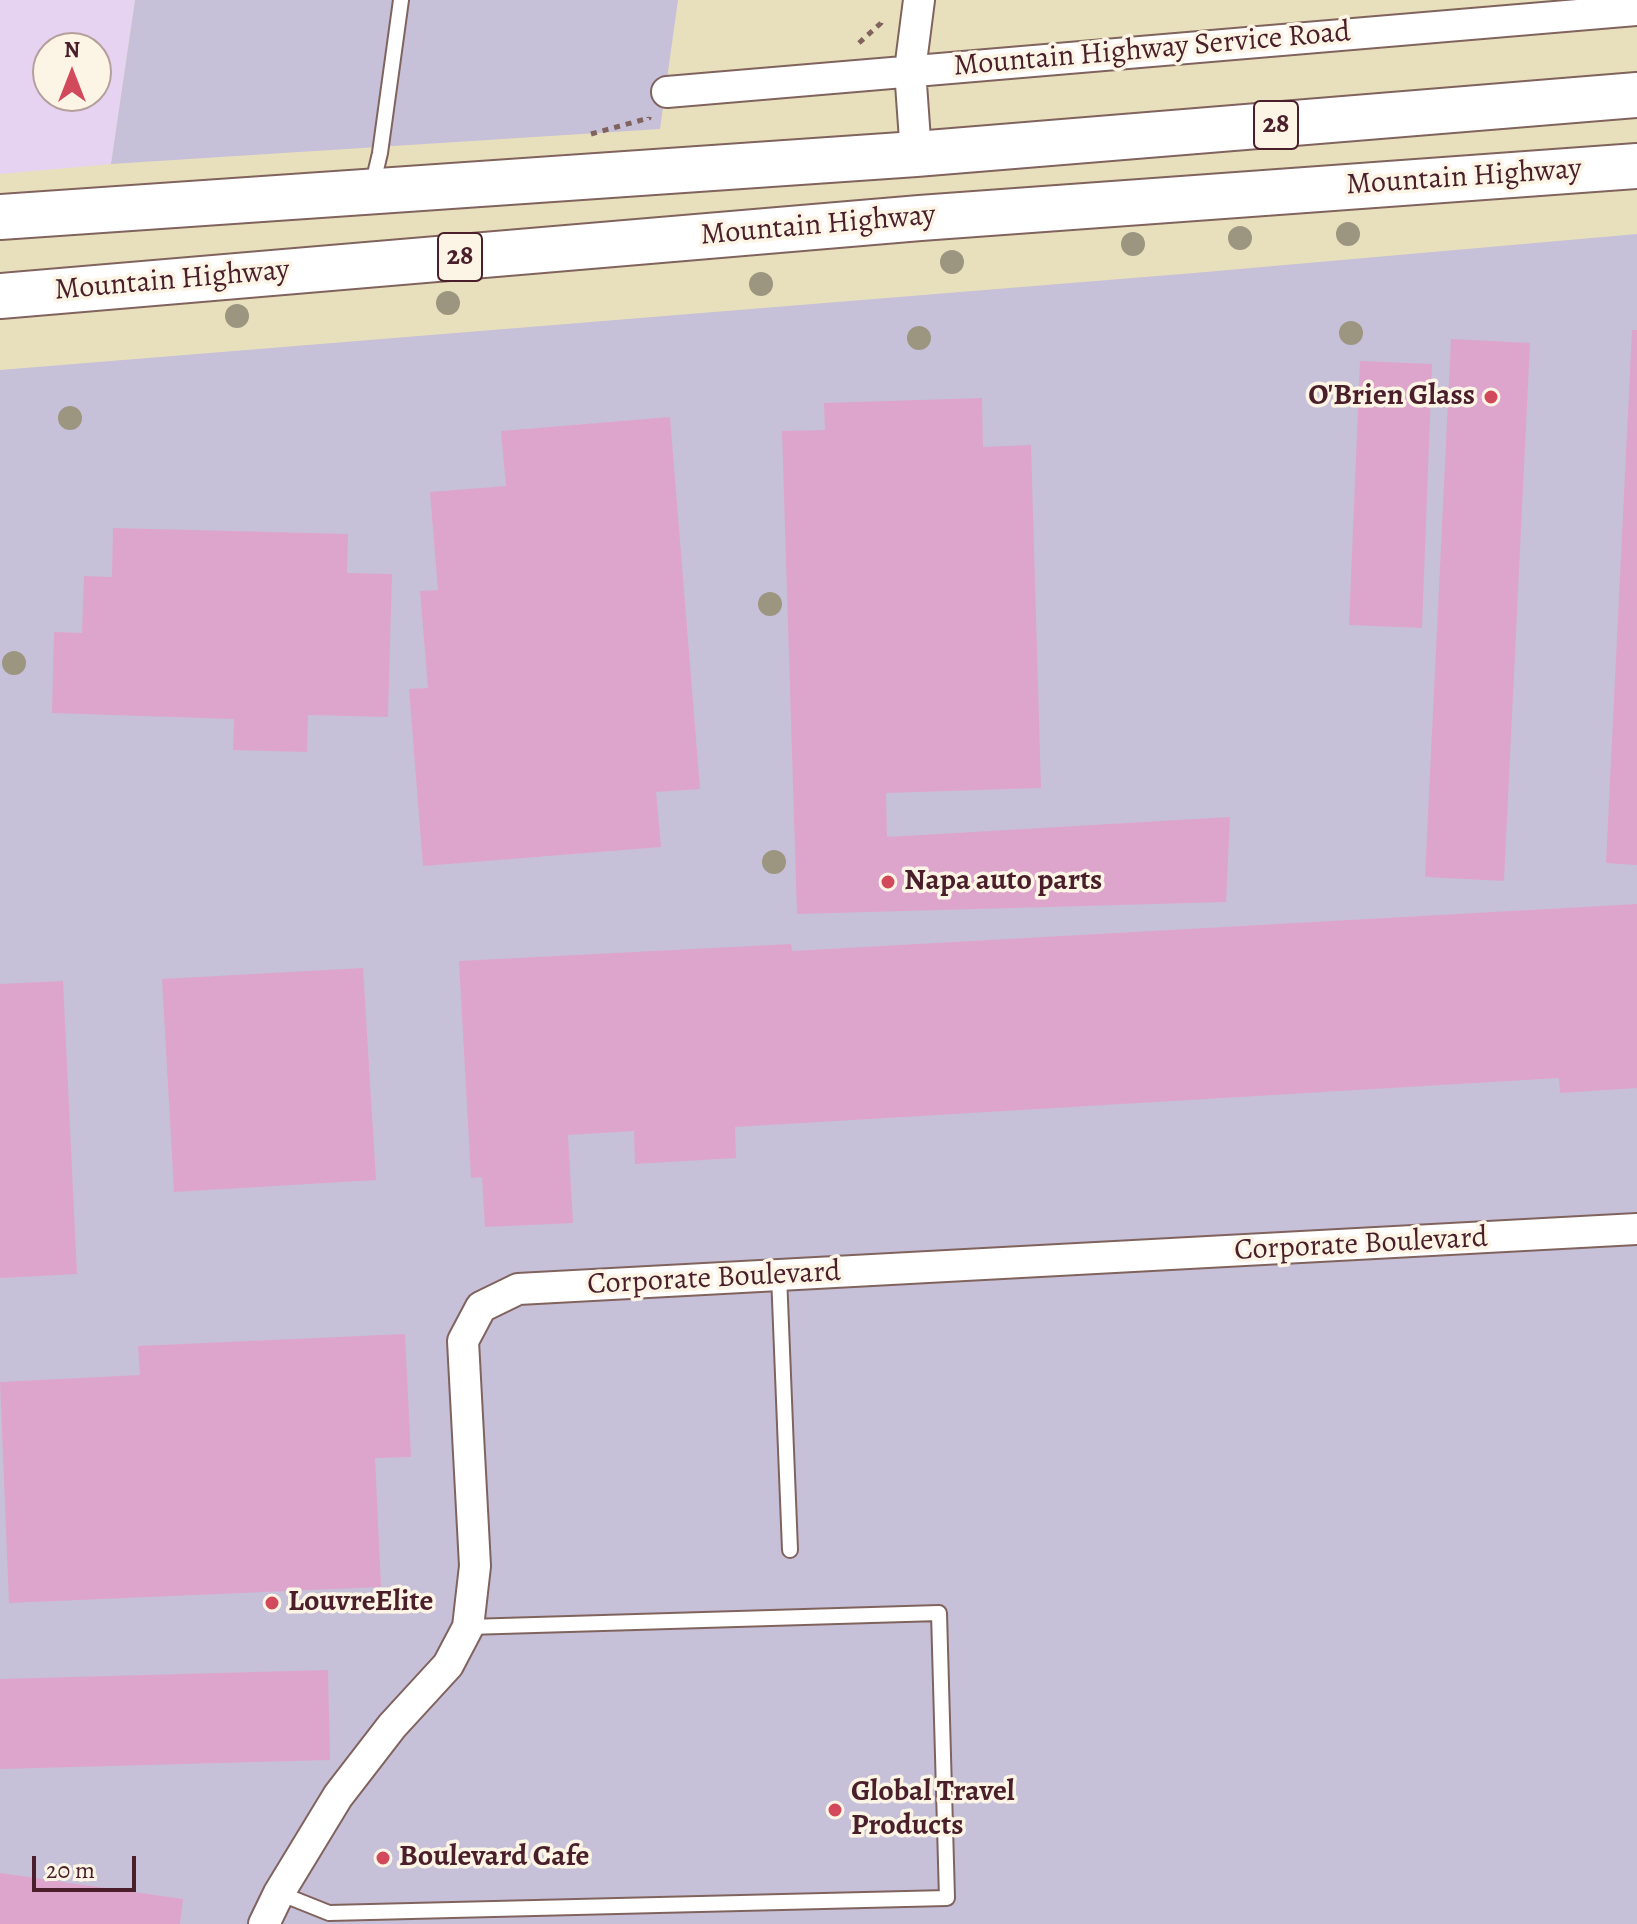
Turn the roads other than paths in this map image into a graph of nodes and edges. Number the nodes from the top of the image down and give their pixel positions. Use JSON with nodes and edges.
{"nodes":[{"id":1,"x":401,"y":0,"type":"edge"},
{"id":2,"x":919,"y":0,"type":"edge"},
{"id":3,"x":1637,"y":10,"type":"edge"},
{"id":4,"x":910,"y":70,"type":"junction"},
{"id":5,"x":1637,"y":95,"type":"edge"},
{"id":6,"x":660,"y":101,"type":"road end"},
{"id":7,"x":916,"y":154,"type":"junction"},
{"id":8,"x":1637,"y":166,"type":"edge"},
{"id":9,"x":371,"y":192,"type":"junction"},
{"id":10,"x":0,"y":217,"type":"edge"},
{"id":11,"x":920,"y":218,"type":"junction"},
{"id":12,"x":0,"y":296,"type":"edge"},
{"id":13,"x":1637,"y":1229,"type":"edge"},
{"id":14,"x":779,"y":1275,"type":"junction"},
{"id":15,"x":790,"y":1550,"type":"dead end"},
{"id":16,"x":468,"y":1627,"type":"junction"},
{"id":17,"x":279,"y":1893,"type":"junction"},
{"id":18,"x":264,"y":1924,"type":"edge"}],
"edges":[{"from":1,"to":9,"type":"lane"},
{"from":2,"to":4,"type":"street"},
{"from":3,"to":4,"type":"street","name":"Mountain Highway Service Road"},
{"from":4,"to":6,"type":"street","name":"Mountain Highway Service Road"},
{"from":4,"to":7,"type":"street"},
{"from":5,"to":7,"type":"main road","number":"28"},
{"from":7,"to":9,"type":"main road","number":"28"},
{"from":7,"to":11,"type":"main road"},
{"from":8,"to":11,"type":"main road","name":"Mountain Highway","number":"28"},
{"from":9,"to":10,"type":"main road","number":"28"},
{"from":11,"to":12,"type":"main road","name":"Mountain Highway","number":"28"},
{"from":13,"to":14,"type":"street","name":"Corporate Boulevard"},
{"from":14,"to":15,"type":"lane"},
{"from":14,"to":16,"type":"street","name":"Corporate Boulevard"},
{"from":16,"to":17,"type":"street","name":"Corporate Boulevard"},
{"from":16,"to":17,"type":"lane"},
{"from":17,"to":18,"type":"street","name":"Corporate Boulevard"}]}
